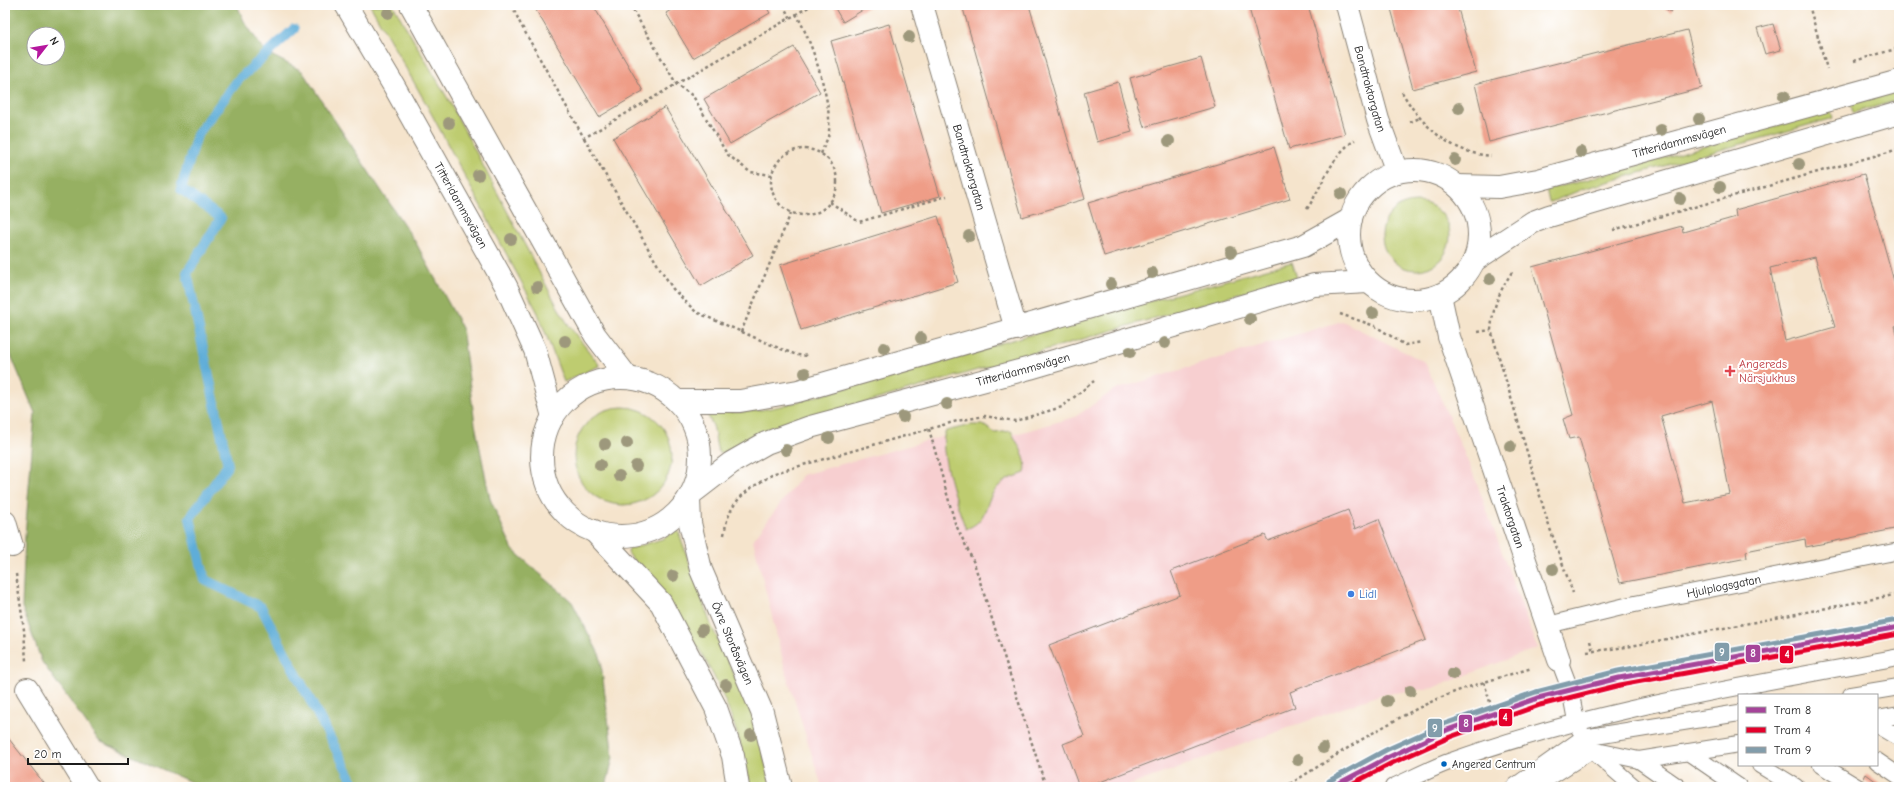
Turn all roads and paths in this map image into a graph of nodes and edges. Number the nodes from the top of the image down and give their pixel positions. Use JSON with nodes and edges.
{"nodes":[{"id":1,"x":346,"y":5,"type":"edge"},
{"id":2,"x":411,"y":5,"type":"edge"},
{"id":3,"x":512,"y":5,"type":"edge"},
{"id":4,"x":630,"y":5,"type":"edge"},
{"id":5,"x":783,"y":5,"type":"edge"},
{"id":6,"x":812,"y":5,"type":"edge"},
{"id":7,"x":922,"y":5,"type":"edge"},
{"id":8,"x":1347,"y":5,"type":"edge"},
{"id":9,"x":1809,"y":5,"type":"edge"},
{"id":10,"x":796,"y":14,"type":"junction"},
{"id":11,"x":790,"y":18,"type":"junction"},
{"id":12,"x":1827,"y":69,"type":"dead end"},
{"id":13,"x":1899,"y":81,"type":"edge"},
{"id":14,"x":677,"y":85,"type":"junction"},
{"id":15,"x":1400,"y":86,"type":"dead end"},
{"id":16,"x":1899,"y":113,"type":"edge"},
{"id":17,"x":584,"y":138,"type":"junction"},
{"id":18,"x":1354,"y":140,"type":"dead end"},
{"id":19,"x":1899,"y":149,"type":"edge"},
{"id":20,"x":821,"y":154,"type":"junction"},
{"id":21,"x":1497,"y":156,"type":"dead end"},
{"id":22,"x":1397,"y":172,"type":"junction"},
{"id":23,"x":772,"y":175,"type":"junction"},
{"id":24,"x":1457,"y":186,"type":"junction"},
{"id":25,"x":950,"y":196,"type":"dead end"},
{"id":26,"x":830,"y":202,"type":"junction"},
{"id":27,"x":791,"y":213,"type":"junction"},
{"id":28,"x":1302,"y":214,"type":"dead end"},
{"id":29,"x":1351,"y":219,"type":"junction"},
{"id":30,"x":1612,"y":230,"type":"dead end"},
{"id":31,"x":1475,"y":260,"type":"junction"},
{"id":32,"x":1515,"y":268,"type":"dead end"},
{"id":33,"x":1368,"y":282,"type":"junction"},
{"id":34,"x":1440,"y":296,"type":"junction"},
{"id":35,"x":1334,"y":314,"type":"dead end"},
{"id":36,"x":1016,"y":329,"type":"junction"},
{"id":37,"x":1491,"y":330,"type":"junction"},
{"id":38,"x":741,"y":332,"type":"junction"},
{"id":39,"x":1449,"y":337,"type":"junction"},
{"id":40,"x":810,"y":356,"type":"dead end"},
{"id":41,"x":1099,"y":376,"type":"dead end"},
{"id":42,"x":628,"y":378,"type":"junction"},
{"id":43,"x":678,"y":401,"type":"junction"},
{"id":44,"x":553,"y":417,"type":"junction"},
{"id":45,"x":929,"y":429,"type":"junction"},
{"id":46,"x":690,"y":496,"type":"junction"},
{"id":47,"x":5,"y":522,"type":"edge"},
{"id":48,"x":594,"y":531,"type":"junction"},
{"id":49,"x":724,"y":537,"type":"dead end"},
{"id":50,"x":12,"y":546,"type":"joint"},
{"id":51,"x":1899,"y":551,"type":"edge"},
{"id":52,"x":1581,"y":617,"type":"junction"},
{"id":53,"x":1548,"y":625,"type":"junction"},
{"id":54,"x":1593,"y":651,"type":"dead end"},
{"id":55,"x":1899,"y":657,"type":"edge"},
{"id":56,"x":1559,"y":660,"type":"joint"},
{"id":57,"x":1899,"y":687,"type":"edge"},
{"id":58,"x":27,"y":689,"type":"joint"},
{"id":59,"x":1857,"y":694,"type":"edge"},
{"id":60,"x":1738,"y":713,"type":"edge"},
{"id":61,"x":1899,"y":715,"type":"edge"},
{"id":62,"x":1878,"y":719,"type":"edge"},
{"id":63,"x":1576,"y":721,"type":"junction"},
{"id":64,"x":1878,"y":726,"type":"edge"},
{"id":65,"x":1899,"y":738,"type":"edge"},
{"id":66,"x":1588,"y":744,"type":"junction"},
{"id":67,"x":1735,"y":747,"type":"edge"},
{"id":68,"x":1688,"y":752,"type":"junction"},
{"id":69,"x":1639,"y":760,"type":"junction"},
{"id":70,"x":1878,"y":762,"type":"edge"},
{"id":71,"x":1762,"y":766,"type":"edge"},
{"id":72,"x":1823,"y":766,"type":"edge"},
{"id":73,"x":1899,"y":776,"type":"edge"},
{"id":74,"x":87,"y":787,"type":"edge"},
{"id":75,"x":738,"y":787,"type":"edge"},
{"id":76,"x":781,"y":787,"type":"edge"},
{"id":77,"x":1046,"y":787,"type":"edge"},
{"id":78,"x":1393,"y":787,"type":"edge"},
{"id":79,"x":1514,"y":787,"type":"edge"},
{"id":80,"x":1534,"y":787,"type":"edge"},
{"id":81,"x":1634,"y":787,"type":"edge"},
{"id":82,"x":1678,"y":787,"type":"edge"},
{"id":83,"x":1739,"y":787,"type":"edge"},
{"id":84,"x":1796,"y":787,"type":"edge"},
{"id":85,"x":1857,"y":787,"type":"edge"}],
"edges":[{"from":1,"to":44,"type":"street","name":"Titteridammsvägen"},
{"from":2,"to":42,"type":"street"},
{"from":3,"to":17,"type":"path"},
{"from":4,"to":14,"type":"path"},
{"from":5,"to":11,"type":"path"},
{"from":6,"to":10,"type":"path"},
{"from":7,"to":36,"type":"street","name":"Bandtraktorgatan"},
{"from":8,"to":22,"type":"street","name":"Bandtraktorgatan"},
{"from":9,"to":12,"type":"path"},
{"from":10,"to":11,"type":"path"},
{"from":10,"to":20,"type":"path"},
{"from":11,"to":14,"type":"path"},
{"from":13,"to":24,"type":"street","name":"Titteridammsvägen"},
{"from":14,"to":17,"type":"path"},
{"from":14,"to":23,"type":"path"},
{"from":15,"to":21,"type":"path"},
{"from":16,"to":31,"type":"street"},
{"from":17,"to":38,"type":"path"},
{"from":18,"to":28,"type":"path"},
{"from":19,"to":30,"type":"path"},
{"from":20,"to":23,"type":"path"},
{"from":20,"to":26,"type":"path"},
{"from":22,"to":24,"type":"street"},
{"from":22,"to":29,"type":"street"},
{"from":23,"to":27,"type":"path"},
{"from":24,"to":31,"type":"street"},
{"from":25,"to":26,"type":"path"},
{"from":26,"to":27,"type":"path"},
{"from":27,"to":38,"type":"path"},
{"from":29,"to":33,"type":"street"},
{"from":29,"to":36,"type":"street"},
{"from":31,"to":34,"type":"street"},
{"from":32,"to":37,"type":"path"},
{"from":33,"to":34,"type":"street"},
{"from":33,"to":46,"type":"street","name":"Titteridammsvägen"},
{"from":34,"to":39,"type":"street","name":"Traktorgatan"},
{"from":35,"to":39,"type":"path"},
{"from":36,"to":43,"type":"street"},
{"from":37,"to":39,"type":"path"},
{"from":37,"to":52,"type":"path"},
{"from":38,"to":40,"type":"path"},
{"from":39,"to":53,"type":"street","name":"Traktorgatan"},
{"from":41,"to":45,"type":"path"},
{"from":42,"to":43,"type":"street"},
{"from":42,"to":44,"type":"street"},
{"from":43,"to":46,"type":"street"},
{"from":44,"to":48,"type":"street"},
{"from":45,"to":49,"type":"path"},
{"from":45,"to":77,"type":"path"},
{"from":46,"to":48,"type":"street"},
{"from":46,"to":76,"type":"street","name":"Övre Storåsvägen"},
{"from":47,"to":50,"type":"street"},
{"from":48,"to":75,"type":"street"},
{"from":50,"to":58,"type":"path"},
{"from":51,"to":52,"type":"lane","name":"Hjulplogsgatan"},
{"from":52,"to":53,"type":"lane","name":"Hjulplogsgatan"},
{"from":52,"to":54,"type":"path"},
{"from":53,"to":56,"type":"street","name":"Traktorgatan"},
{"from":55,"to":63,"type":"lane"},
{"from":56,"to":63,"type":"lane","name":"Traktorgatan"},
{"from":57,"to":59,"type":"lane"},
{"from":58,"to":74,"type":"street"},
{"from":60,"to":66,"type":"lane"},
{"from":61,"to":62,"type":"lane"},
{"from":63,"to":66,"type":"lane","name":"Traktorgatan"},
{"from":63,"to":78,"type":"lane"},
{"from":64,"to":65,"type":"lane"},
{"from":66,"to":69,"type":"lane"},
{"from":66,"to":79,"type":"lane"},
{"from":66,"to":80,"type":"lane"},
{"from":66,"to":81,"type":"lane"},
{"from":67,"to":68,"type":"lane"},
{"from":68,"to":69,"type":"lane"},
{"from":68,"to":83,"type":"lane"},
{"from":69,"to":82,"type":"lane"},
{"from":70,"to":73,"type":"lane"},
{"from":71,"to":84,"type":"lane"},
{"from":72,"to":85,"type":"lane"}]}
